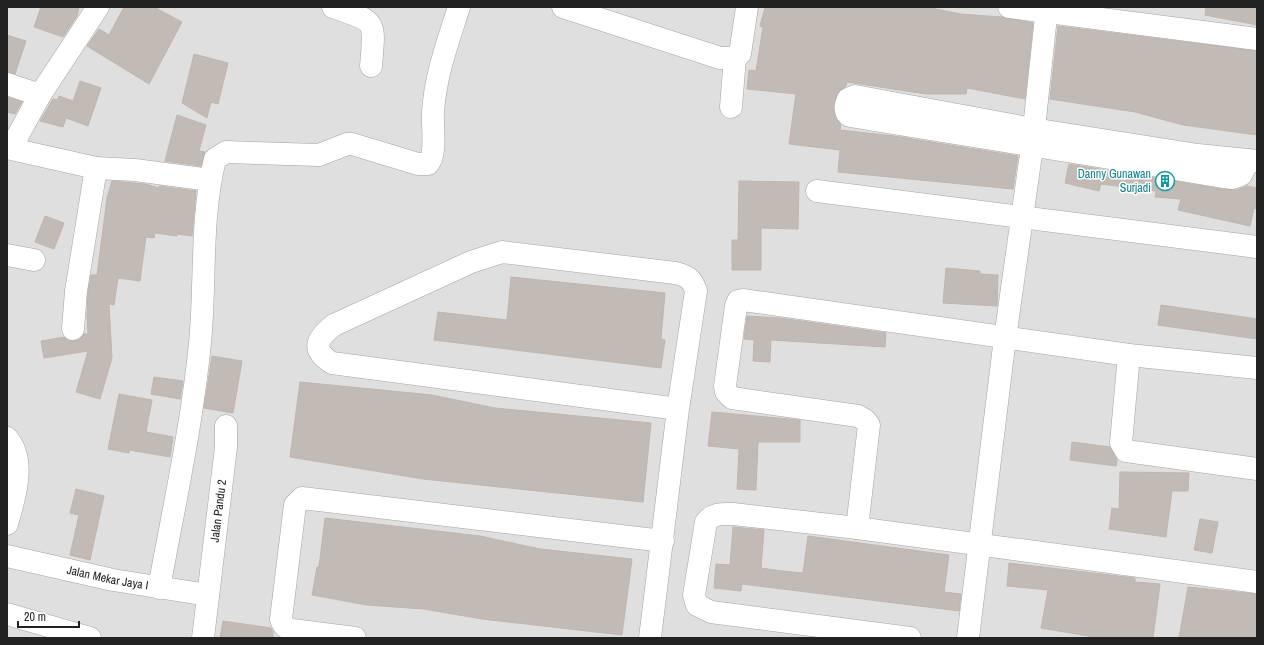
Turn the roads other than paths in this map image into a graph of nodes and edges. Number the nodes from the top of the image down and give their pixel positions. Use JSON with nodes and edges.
{"nodes":[{"id":1,"x":333,"y":7,"type":"edge"},
{"id":2,"x":459,"y":7,"type":"edge"},
{"id":3,"x":563,"y":7,"type":"edge"},
{"id":4,"x":747,"y":7,"type":"edge"},
{"id":5,"x":1009,"y":7,"type":"edge"},
{"id":6,"x":93,"y":8,"type":"edge"},
{"id":7,"x":1047,"y":9,"type":"edge"},
{"id":8,"x":1257,"y":39,"type":"edge"},
{"id":9,"x":735,"y":57,"type":"junction"},
{"id":10,"x":371,"y":66,"type":"dead end"},
{"id":11,"x":7,"y":84,"type":"edge"},
{"id":12,"x":40,"y":96,"type":"junction"},
{"id":13,"x":731,"y":107,"type":"dead end"},
{"id":14,"x":1032,"y":138,"type":"junction"},
{"id":15,"x":9,"y":148,"type":"edge"},
{"id":16,"x":1253,"y":161,"type":"edge"},
{"id":17,"x":96,"y":168,"type":"junction"},
{"id":18,"x":210,"y":180,"type":"junction"},
{"id":19,"x":817,"y":190,"type":"dead end"},
{"id":20,"x":1022,"y":216,"type":"junction"},
{"id":21,"x":1257,"y":247,"type":"edge"},
{"id":22,"x":7,"y":255,"type":"edge"},
{"id":23,"x":34,"y":260,"type":"dead end"},
{"id":24,"x":73,"y":329,"type":"dead end"},
{"id":25,"x":1006,"y":338,"type":"junction"},
{"id":26,"x":1129,"y":355,"type":"junction"},
{"id":27,"x":1257,"y":368,"type":"edge"},
{"id":28,"x":678,"y":409,"type":"junction"},
{"id":29,"x":226,"y":426,"type":"dead end"},
{"id":30,"x":7,"y":438,"type":"edge"},
{"id":31,"x":1257,"y":469,"type":"edge"},
{"id":32,"x":7,"y":524,"type":"edge"},
{"id":33,"x":857,"y":528,"type":"junction"},
{"id":34,"x":663,"y":541,"type":"junction"},
{"id":35,"x":980,"y":544,"type":"junction"},
{"id":36,"x":7,"y":556,"type":"edge"},
{"id":37,"x":1257,"y":582,"type":"edge"},
{"id":38,"x":158,"y":588,"type":"junction"},
{"id":39,"x":208,"y":595,"type":"junction"},
{"id":40,"x":7,"y":614,"type":"edge"},
{"id":41,"x":90,"y":638,"type":"edge"},
{"id":42,"x":203,"y":638,"type":"edge"},
{"id":43,"x":355,"y":638,"type":"edge"},
{"id":44,"x":650,"y":638,"type":"edge"},
{"id":45,"x":910,"y":638,"type":"edge"},
{"id":46,"x":968,"y":638,"type":"edge"}],
"edges":[{"from":1,"to":10,"type":"street"},
{"from":2,"to":18,"type":"street"},
{"from":3,"to":9,"type":"street"},
{"from":4,"to":9,"type":"street"},
{"from":5,"to":7,"type":"street"},
{"from":6,"to":12,"type":"street"},
{"from":7,"to":8,"type":"street"},
{"from":7,"to":14,"type":"street"},
{"from":9,"to":13,"type":"street"},
{"from":11,"to":12,"type":"street"},
{"from":12,"to":15,"type":"street"},
{"from":14,"to":14,"type":"street"},
{"from":14,"to":16,"type":"street"},
{"from":14,"to":20,"type":"street"},
{"from":15,"to":17,"type":"street"},
{"from":17,"to":18,"type":"street"},
{"from":17,"to":24,"type":"street"},
{"from":18,"to":38,"type":"street"},
{"from":19,"to":20,"type":"street"},
{"from":20,"to":21,"type":"street"},
{"from":20,"to":25,"type":"street"},
{"from":22,"to":23,"type":"street"},
{"from":25,"to":26,"type":"street"},
{"from":25,"to":33,"type":"street"},
{"from":25,"to":35,"type":"street"},
{"from":26,"to":27,"type":"street"},
{"from":26,"to":31,"type":"street"},
{"from":28,"to":28,"type":"street"},
{"from":28,"to":34,"type":"street"},
{"from":29,"to":39,"type":"street","name":"Jalan Pandu 2"},
{"from":30,"to":32,"type":"street"},
{"from":33,"to":35,"type":"street"},
{"from":33,"to":45,"type":"street"},
{"from":34,"to":43,"type":"street"},
{"from":34,"to":44,"type":"street"},
{"from":35,"to":37,"type":"street"},
{"from":35,"to":46,"type":"street"},
{"from":36,"to":38,"type":"street","name":"Jalan Mekar Jaya I"},
{"from":38,"to":39,"type":"street","name":"Jalan Mekar Jaya I"},
{"from":39,"to":42,"type":"street","name":"Jalan Pandu 2"},
{"from":40,"to":41,"type":"street"}]}
